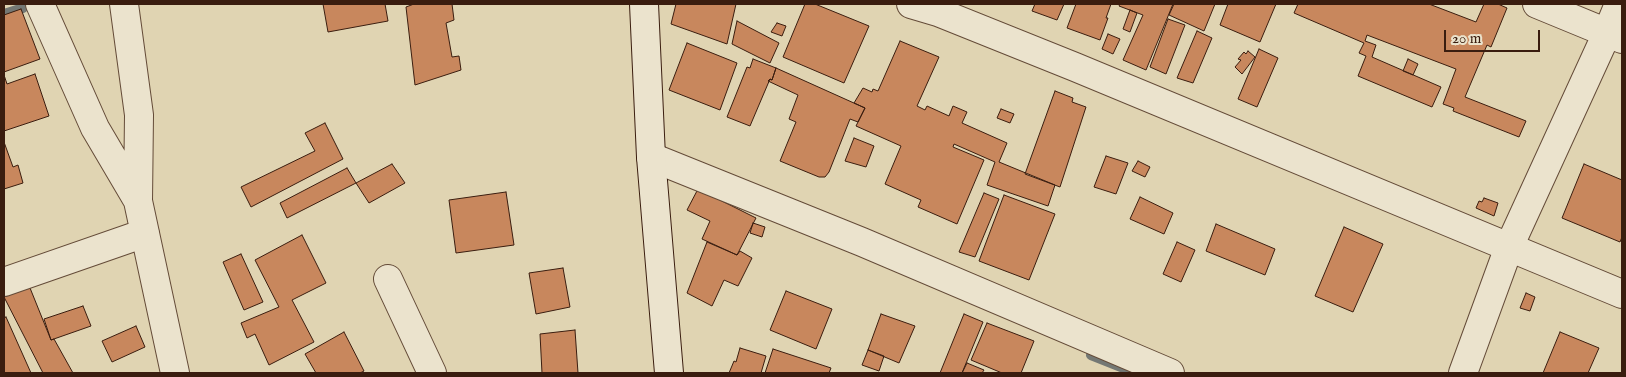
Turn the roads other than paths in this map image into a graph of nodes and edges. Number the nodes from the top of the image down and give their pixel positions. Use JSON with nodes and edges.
{"nodes":[{"id":1,"x":40,"y":4,"type":"edge"},
{"id":2,"x":124,"y":4,"type":"edge"},
{"id":3,"x":644,"y":4,"type":"edge"},
{"id":4,"x":911,"y":4,"type":"edge"},
{"id":5,"x":1537,"y":4,"type":"edge"},
{"id":6,"x":1619,"y":4,"type":"edge"},
{"id":7,"x":939,"y":8,"type":"edge"},
{"id":8,"x":1615,"y":36,"type":"edge"},
{"id":9,"x":651,"y":158,"type":"junction"},
{"id":10,"x":138,"y":201,"type":"junction"},
{"id":11,"x":145,"y":233,"type":"junction"},
{"id":12,"x":1509,"y":247,"type":"junction"},
{"id":13,"x":388,"y":279,"type":"dead end"},
{"id":14,"x":4,"y":282,"type":"edge"},
{"id":15,"x":1622,"y":294,"type":"edge"},
{"id":16,"x":175,"y":373,"type":"edge"},
{"id":17,"x":432,"y":373,"type":"edge"},
{"id":18,"x":669,"y":373,"type":"edge"},
{"id":19,"x":1170,"y":373,"type":"edge"},
{"id":20,"x":1463,"y":373,"type":"edge"}],
"edges":[{"from":1,"to":10,"type":"street"},
{"from":2,"to":10,"type":"street"},
{"from":3,"to":9,"type":"street"},
{"from":4,"to":7,"type":"street"},
{"from":5,"to":8,"type":"street"},
{"from":6,"to":8,"type":"street"},
{"from":7,"to":12,"type":"street"},
{"from":8,"to":12,"type":"street"},
{"from":9,"to":18,"type":"street"},
{"from":9,"to":19,"type":"street"},
{"from":10,"to":11,"type":"street"},
{"from":11,"to":14,"type":"street"},
{"from":11,"to":16,"type":"street"},
{"from":12,"to":15,"type":"street"},
{"from":12,"to":20,"type":"street"},
{"from":13,"to":17,"type":"street"}]}
